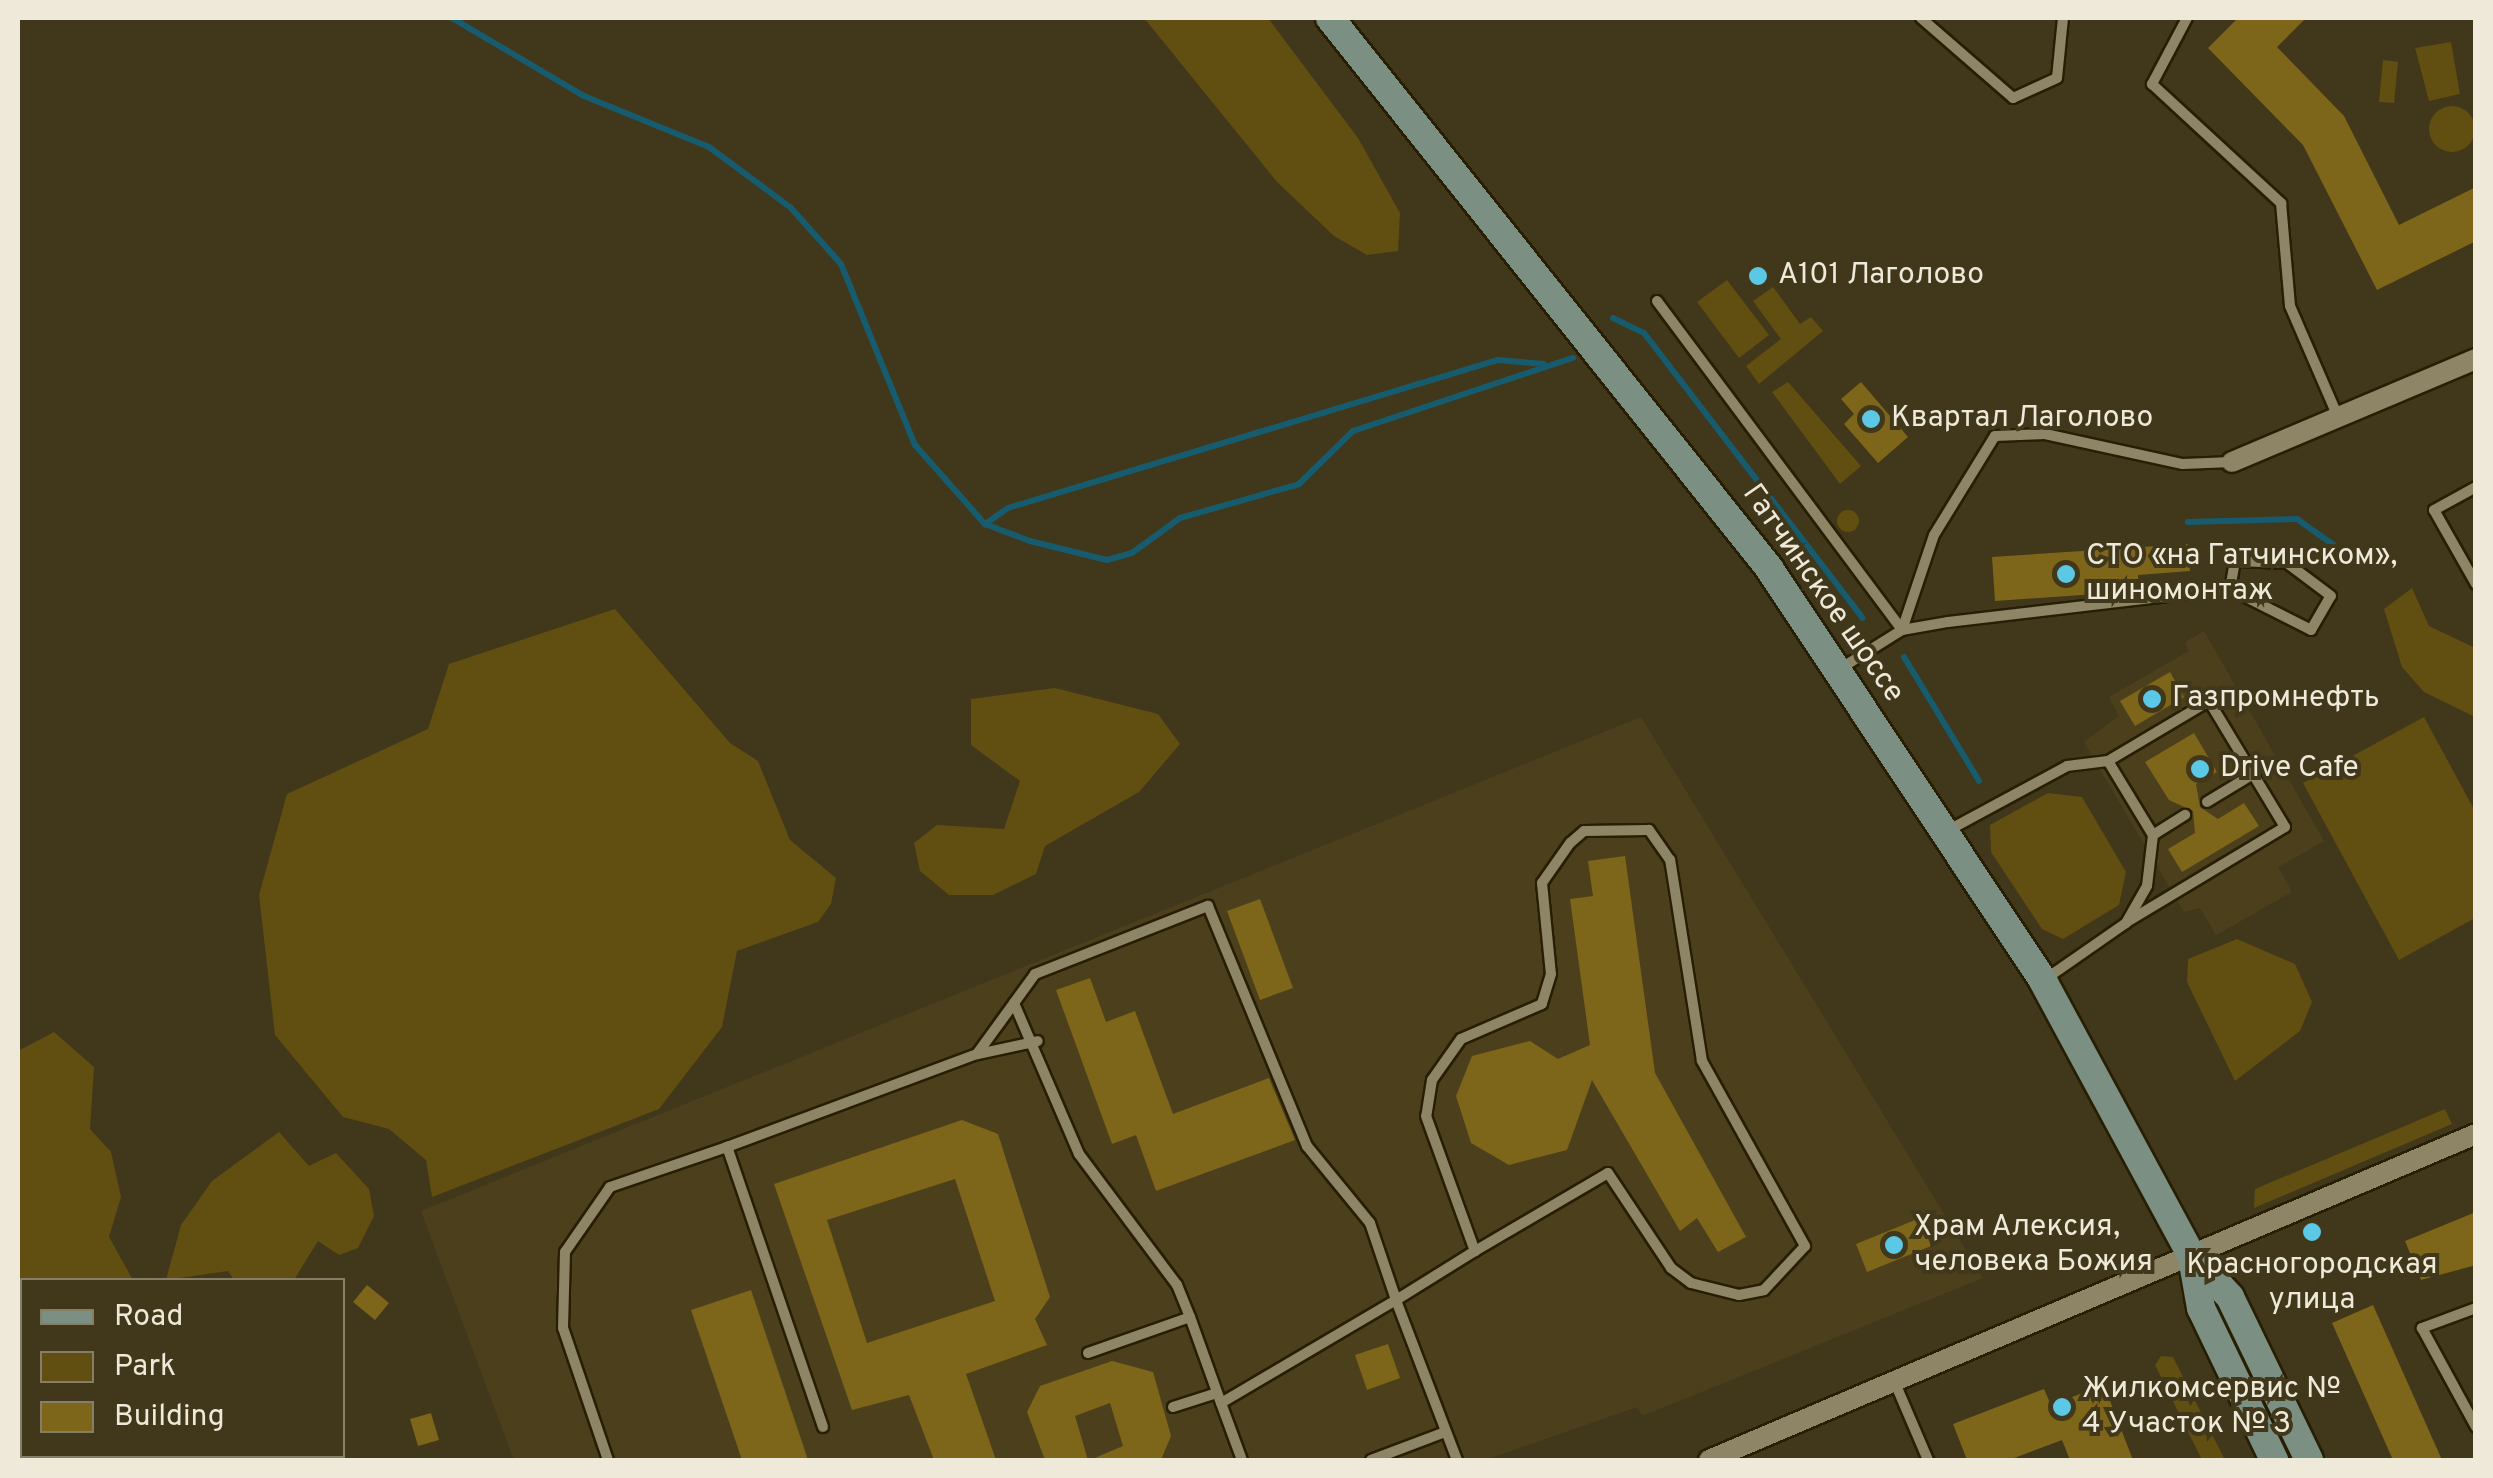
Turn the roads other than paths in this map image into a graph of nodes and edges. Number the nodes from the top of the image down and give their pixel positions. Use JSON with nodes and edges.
{"nodes":[{"id":1,"x":1330,"y":18,"type":"edge"},
{"id":2,"x":1921,"y":18,"type":"edge"},
{"id":3,"x":2063,"y":18,"type":"edge"},
{"id":4,"x":2187,"y":18,"type":"edge"},
{"id":5,"x":1657,"y":301,"type":"dead end"},
{"id":6,"x":2476,"y":359,"type":"edge"},
{"id":7,"x":2340,"y":422,"type":"junction"},
{"id":8,"x":2232,"y":462,"type":"joint"},
{"id":9,"x":2476,"y":487,"type":"edge"},
{"id":10,"x":2476,"y":584,"type":"edge"},
{"id":11,"x":2230,"y":589,"type":"junction"},
{"id":12,"x":1902,"y":630,"type":"junction"},
{"id":13,"x":1838,"y":670,"type":"junction"},
{"id":14,"x":2108,"y":761,"type":"junction"},
{"id":15,"x":2253,"y":774,"type":"junction"},
{"id":16,"x":2207,"y":802,"type":"dead end"},
{"id":17,"x":2185,"y":815,"type":"dead end"},
{"id":18,"x":1945,"y":832,"type":"junction"},
{"id":19,"x":2152,"y":835,"type":"junction"},
{"id":20,"x":2126,"y":923,"type":"junction"},
{"id":21,"x":2043,"y":981,"type":"junction"},
{"id":22,"x":1014,"y":1003,"type":"junction"},
{"id":23,"x":1038,"y":1041,"type":"junction"},
{"id":24,"x":976,"y":1054,"type":"junction"},
{"id":25,"x":2476,"y":1134,"type":"edge"},
{"id":26,"x":727,"y":1147,"type":"junction"},
{"id":27,"x":1475,"y":1252,"type":"junction"},
{"id":28,"x":2192,"y":1256,"type":"junction"},
{"id":29,"x":1396,"y":1300,"type":"junction"},
{"id":30,"x":2476,"y":1308,"type":"edge"},
{"id":31,"x":1190,"y":1316,"type":"junction"},
{"id":32,"x":1088,"y":1352,"type":"dead end"},
{"id":33,"x":1896,"y":1384,"type":"junction"},
{"id":34,"x":1219,"y":1398,"type":"junction"},
{"id":35,"x":1173,"y":1407,"type":"dead end"},
{"id":36,"x":824,"y":1427,"type":"dead end"},
{"id":37,"x":2476,"y":1427,"type":"edge"},
{"id":38,"x":1446,"y":1432,"type":"junction"},
{"id":39,"x":1736,"y":1455,"type":"edge"},
{"id":40,"x":608,"y":1460,"type":"edge"},
{"id":41,"x":1242,"y":1460,"type":"edge"},
{"id":42,"x":1371,"y":1460,"type":"edge"},
{"id":43,"x":1457,"y":1460,"type":"edge"},
{"id":44,"x":1709,"y":1460,"type":"edge"},
{"id":45,"x":1928,"y":1460,"type":"edge"},
{"id":46,"x":2274,"y":1460,"type":"edge"},
{"id":47,"x":2308,"y":1460,"type":"edge"}],
"edges":[{"from":1,"to":13,"type":"main road","name":"Гатчинское шоссе"},
{"from":2,"to":3,"type":"lane"},
{"from":4,"to":7,"type":"lane"},
{"from":5,"to":12,"type":"lane"},
{"from":6,"to":7,"type":"street"},
{"from":7,"to":8,"type":"street"},
{"from":8,"to":12,"type":"lane"},
{"from":9,"to":10,"type":"lane"},
{"from":11,"to":11,"type":"lane"},
{"from":11,"to":12,"type":"lane"},
{"from":12,"to":13,"type":"lane"},
{"from":13,"to":18,"type":"main road","name":"Гатчинское шоссе"},
{"from":14,"to":15,"type":"lane"},
{"from":14,"to":18,"type":"lane"},
{"from":14,"to":19,"type":"lane"},
{"from":15,"to":16,"type":"lane"},
{"from":15,"to":20,"type":"lane"},
{"from":17,"to":19,"type":"lane"},
{"from":18,"to":21,"type":"main road","name":"Гатчинское шоссе"},
{"from":19,"to":20,"type":"lane"},
{"from":20,"to":21,"type":"lane"},
{"from":21,"to":28,"type":"main road","name":"Гатчинское шоссе"},
{"from":22,"to":23,"type":"lane"},
{"from":22,"to":24,"type":"lane"},
{"from":22,"to":29,"type":"lane"},
{"from":23,"to":24,"type":"lane"},
{"from":23,"to":31,"type":"lane"},
{"from":24,"to":26,"type":"lane"},
{"from":25,"to":28,"type":"street"},
{"from":26,"to":36,"type":"lane"},
{"from":26,"to":40,"type":"lane"},
{"from":27,"to":27,"type":"lane"},
{"from":27,"to":29,"type":"lane"},
{"from":28,"to":33,"type":"street"},
{"from":28,"to":46,"type":"main road","name":"Гатчинское шоссе"},
{"from":28,"to":47,"type":"main road","name":"Гатчинское шоссе"},
{"from":29,"to":34,"type":"lane"},
{"from":29,"to":38,"type":"lane"},
{"from":30,"to":37,"type":"lane"},
{"from":31,"to":32,"type":"lane"},
{"from":31,"to":34,"type":"lane"},
{"from":33,"to":39,"type":"street"},
{"from":33,"to":45,"type":"lane"},
{"from":34,"to":35,"type":"lane"},
{"from":34,"to":41,"type":"lane"},
{"from":38,"to":42,"type":"lane"},
{"from":38,"to":43,"type":"lane"},
{"from":39,"to":44,"type":"street"}]}
